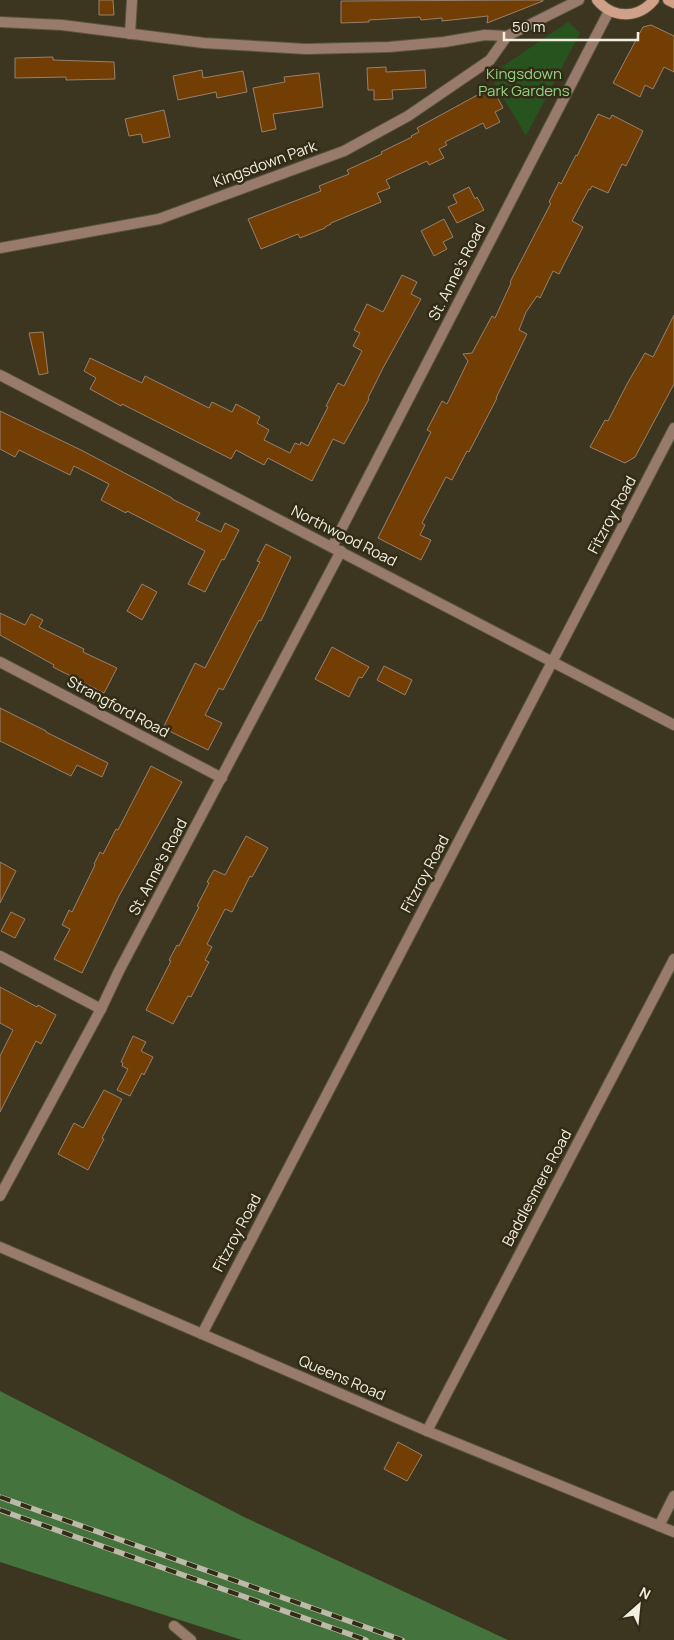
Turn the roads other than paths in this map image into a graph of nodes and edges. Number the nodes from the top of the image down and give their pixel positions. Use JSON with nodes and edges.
{"nodes":[{"id":1,"x":132,"y":0,"type":"edge"},
{"id":2,"x":578,"y":0,"type":"edge"},
{"id":3,"x":597,"y":0,"type":"edge"},
{"id":4,"x":654,"y":0,"type":"edge"},
{"id":5,"x":668,"y":0,"type":"edge"},
{"id":6,"x":674,"y":3,"type":"edge"},
{"id":7,"x":609,"y":11,"type":"junction"},
{"id":8,"x":0,"y":22,"type":"edge"},
{"id":9,"x":130,"y":34,"type":"junction"},
{"id":10,"x":507,"y":36,"type":"junction"},
{"id":11,"x":0,"y":248,"type":"edge"},
{"id":12,"x":0,"y":375,"type":"edge"},
{"id":13,"x":674,"y":428,"type":"edge"},
{"id":14,"x":336,"y":549,"type":"junction"},
{"id":15,"x":0,"y":662,"type":"edge"},
{"id":16,"x":552,"y":662,"type":"junction"},
{"id":17,"x":674,"y":725,"type":"edge"},
{"id":18,"x":222,"y":778,"type":"junction"},
{"id":19,"x":0,"y":956,"type":"edge"},
{"id":20,"x":674,"y":960,"type":"edge"},
{"id":21,"x":101,"y":1009,"type":"junction"},
{"id":22,"x":0,"y":1196,"type":"edge"},
{"id":23,"x":0,"y":1247,"type":"edge"},
{"id":24,"x":202,"y":1334,"type":"junction"},
{"id":25,"x":427,"y":1431,"type":"junction"},
{"id":26,"x":674,"y":1496,"type":"edge"},
{"id":27,"x":659,"y":1526,"type":"junction"},
{"id":28,"x":674,"y":1532,"type":"edge"},
{"id":29,"x":174,"y":1626,"type":"dead end"},
{"id":30,"x":192,"y":1640,"type":"edge"}],
"edges":[{"from":1,"to":9,"type":"street"},
{"from":2,"to":10,"type":"street","name":"Kingsdown Park"},
{"from":3,"to":7,"type":"main road"},
{"from":4,"to":7,"type":"main road"},
{"from":5,"to":6,"type":"main road"},
{"from":7,"to":14,"type":"street","name":"St. Anne's Road"},
{"from":8,"to":9,"type":"street","name":"Kingsdown Park"},
{"from":9,"to":10,"type":"street","name":"Kingsdown Park"},
{"from":10,"to":11,"type":"street","name":"Kingsdown Park"},
{"from":12,"to":14,"type":"street","name":"Northwood Road"},
{"from":13,"to":16,"type":"street","name":"Fitzroy Road"},
{"from":14,"to":16,"type":"street","name":"Northwood Road"},
{"from":14,"to":18,"type":"street","name":"St. Anne's Road"},
{"from":15,"to":18,"type":"street","name":"Strangford Road"},
{"from":16,"to":17,"type":"street","name":"Northwood Road"},
{"from":16,"to":24,"type":"street","name":"Fitzroy Road"},
{"from":18,"to":21,"type":"street","name":"St. Anne's Road"},
{"from":19,"to":21,"type":"street"},
{"from":20,"to":25,"type":"street","name":"Baddlesmere Road"},
{"from":21,"to":22,"type":"street","name":"St. Anne's Road"},
{"from":23,"to":24,"type":"street","name":"Queens Road"},
{"from":24,"to":25,"type":"street","name":"Queens Road"},
{"from":25,"to":27,"type":"street","name":"Queens Road"},
{"from":26,"to":27,"type":"street"},
{"from":27,"to":28,"type":"street","name":"Queens Road"},
{"from":29,"to":30,"type":"street"}]}
